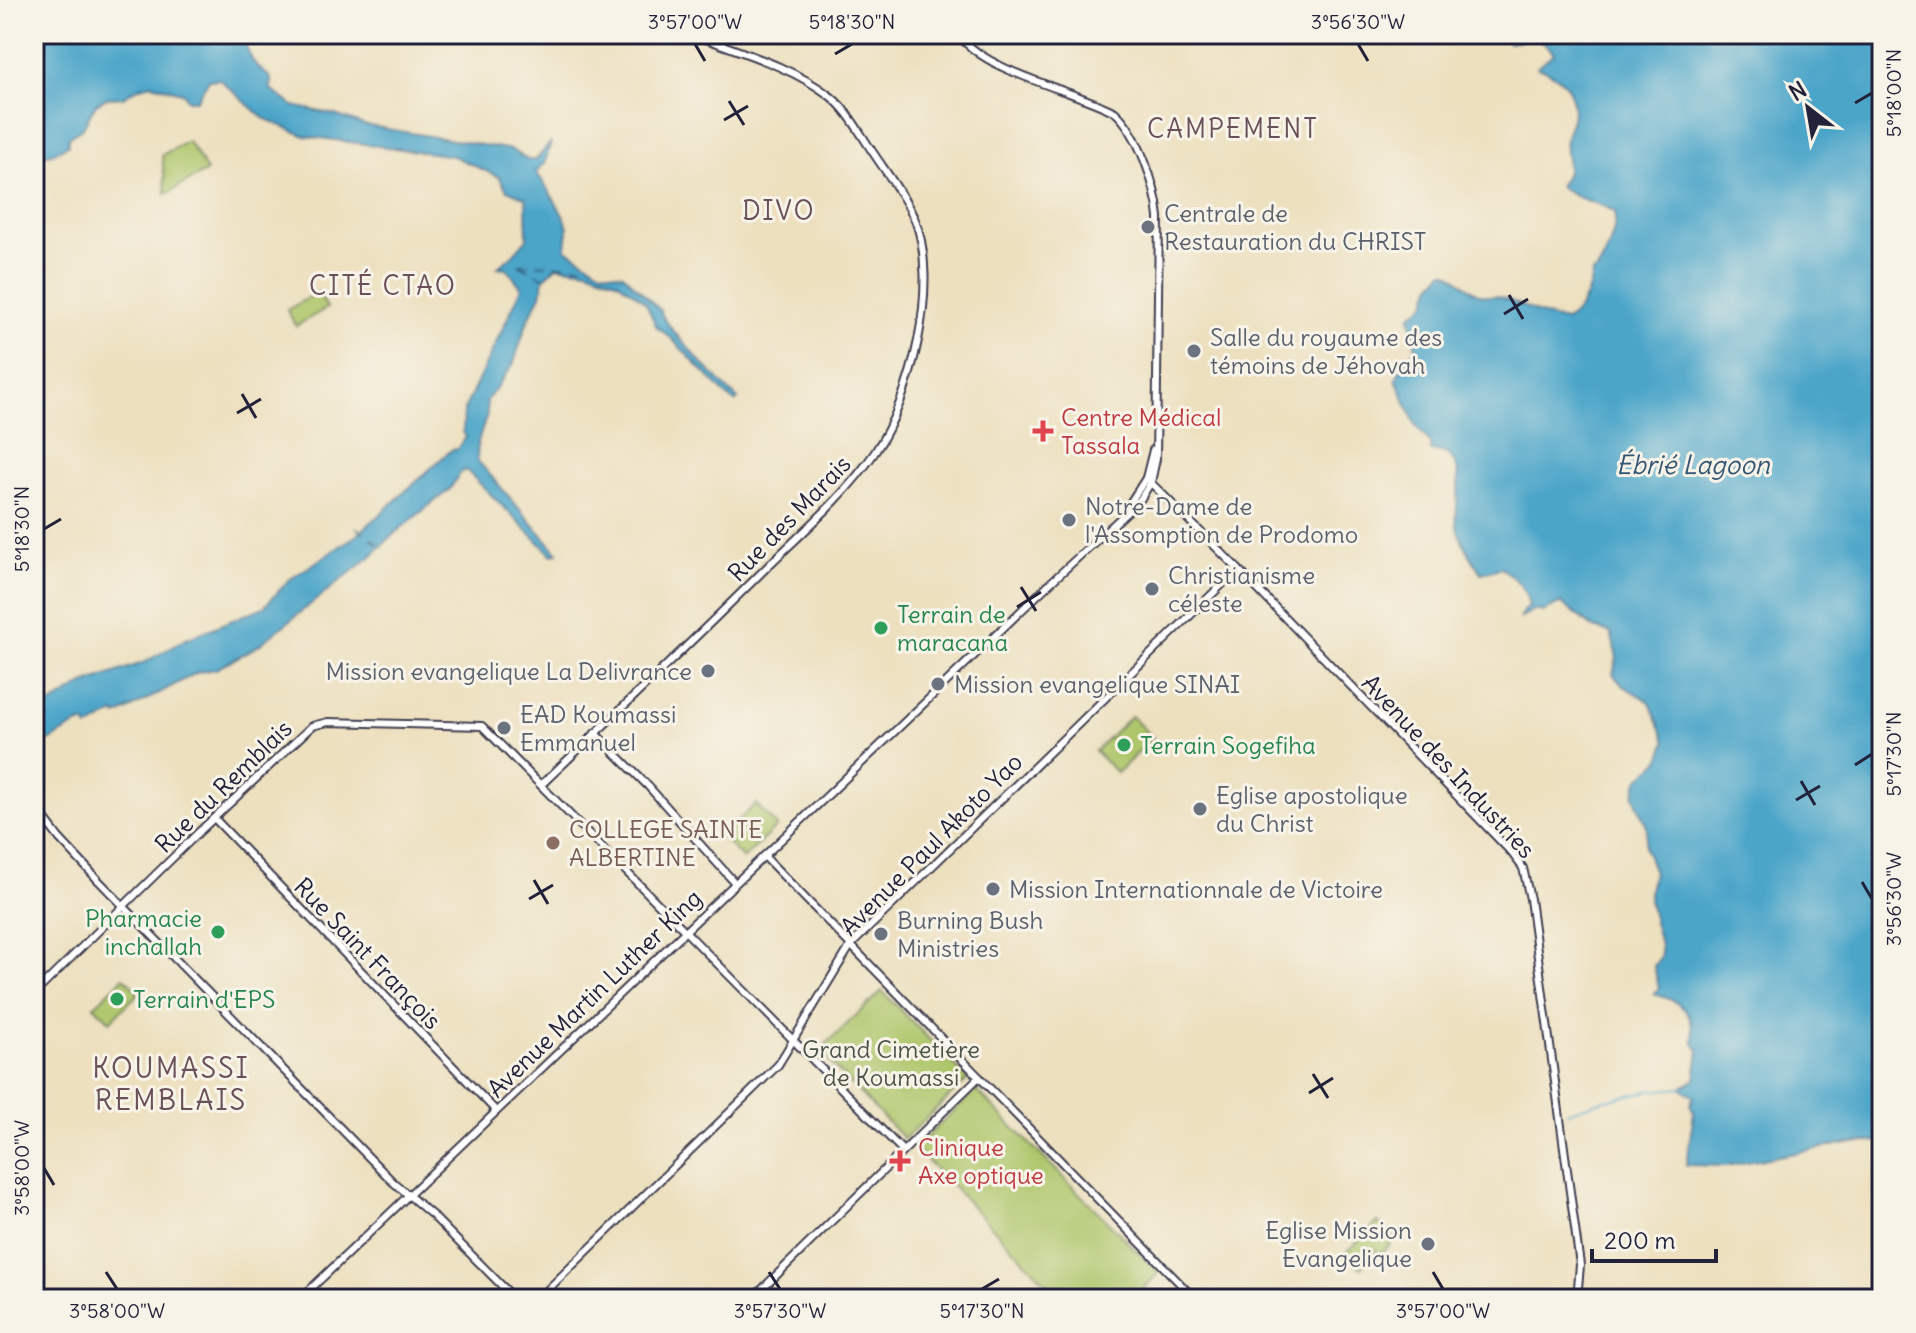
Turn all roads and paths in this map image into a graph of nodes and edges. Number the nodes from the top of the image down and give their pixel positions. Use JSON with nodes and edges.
{"nodes":[{"id":1,"x":693,"y":34,"type":"edge"},
{"id":2,"x":958,"y":34,"type":"edge"},
{"id":3,"x":1148,"y":480,"type":"junction"},
{"id":4,"x":1238,"y":569,"type":"junction"},
{"id":5,"x":595,"y":733,"type":"junction"},
{"id":6,"x":542,"y":784,"type":"junction"},
{"id":7,"x":34,"y":805,"type":"edge"},
{"id":8,"x":214,"y":818,"type":"junction"},
{"id":9,"x":764,"y":856,"type":"junction"},
{"id":10,"x":735,"y":883,"type":"junction"},
{"id":11,"x":125,"y":906,"type":"junction"},
{"id":12,"x":685,"y":931,"type":"junction"},
{"id":13,"x":851,"y":945,"type":"junction"},
{"id":14,"x":34,"y":994,"type":"edge"},
{"id":15,"x":794,"y":1040,"type":"junction"},
{"id":16,"x":979,"y":1077,"type":"junction"},
{"id":17,"x":496,"y":1111,"type":"junction"},
{"id":18,"x":903,"y":1151,"type":"junction"},
{"id":19,"x":407,"y":1195,"type":"junction"},
{"id":20,"x":300,"y":1299,"type":"edge"},
{"id":21,"x":515,"y":1299,"type":"edge"},
{"id":22,"x":538,"y":1299,"type":"edge"},
{"id":23,"x":752,"y":1299,"type":"edge"},
{"id":24,"x":1195,"y":1299,"type":"edge"},
{"id":25,"x":1571,"y":1299,"type":"edge"}],
"edges":[{"from":1,"to":5,"type":"street","name":"Rue des Marais"},
{"from":2,"to":3,"type":"street","name":"Avenue Martin Luther King"},
{"from":3,"to":4,"type":"street","name":"Avenue des Industries"},
{"from":3,"to":9,"type":"street","name":"Avenue Martin Luther King"},
{"from":4,"to":13,"type":"street","name":"Avenue Paul Akoto Yao"},
{"from":4,"to":25,"type":"street","name":"Avenue des Industries"},
{"from":5,"to":6,"type":"street","name":"Rue des Marais"},
{"from":5,"to":10,"type":"street"},
{"from":6,"to":8,"type":"street","name":"Rue du Remblais"},
{"from":6,"to":12,"type":"street"},
{"from":7,"to":11,"type":"street"},
{"from":8,"to":11,"type":"street","name":"Rue du Remblais"},
{"from":8,"to":17,"type":"street","name":"Rue Saint François"},
{"from":9,"to":10,"type":"street","name":"Avenue Martin Luther King"},
{"from":9,"to":13,"type":"street"},
{"from":10,"to":12,"type":"street","name":"Avenue Martin Luther King"},
{"from":11,"to":14,"type":"street","name":"Rue du Remblais"},
{"from":11,"to":19,"type":"street"},
{"from":12,"to":15,"type":"street"},
{"from":12,"to":17,"type":"street","name":"Avenue Martin Luther King"},
{"from":13,"to":15,"type":"street","name":"Avenue Paul Akoto Yao"},
{"from":13,"to":16,"type":"street"},
{"from":15,"to":18,"type":"street"},
{"from":15,"to":22,"type":"street","name":"Avenue Paul Akoto Yao"},
{"from":16,"to":18,"type":"street"},
{"from":16,"to":24,"type":"street"},
{"from":17,"to":19,"type":"street","name":"Avenue Martin Luther King"},
{"from":18,"to":23,"type":"street"},
{"from":19,"to":20,"type":"street","name":"Avenue Martin Luther King"},
{"from":19,"to":21,"type":"street"}]}
